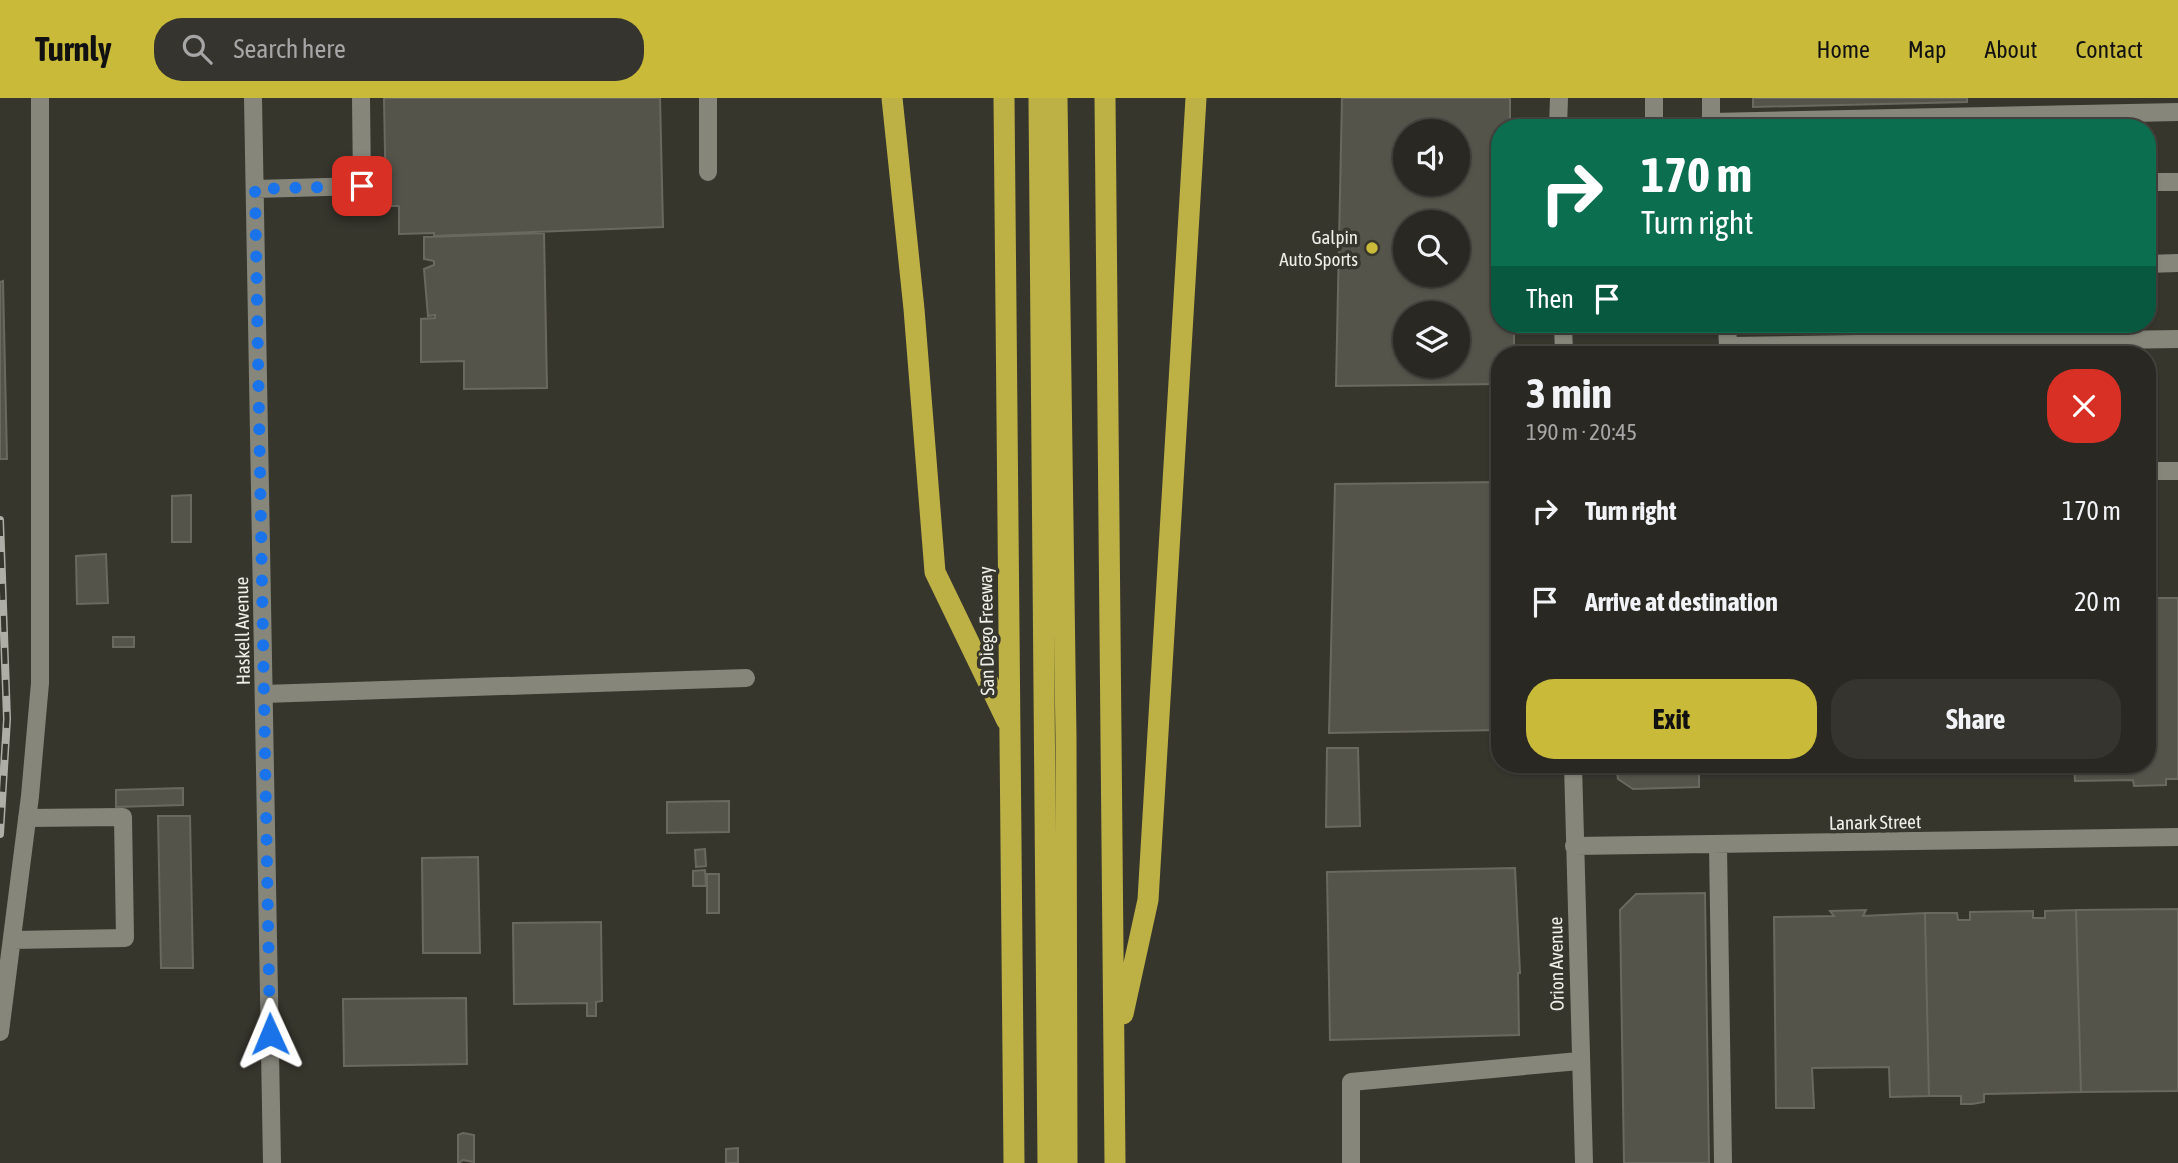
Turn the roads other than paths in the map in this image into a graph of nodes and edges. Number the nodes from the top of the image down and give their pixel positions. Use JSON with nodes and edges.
{"nodes":[{"id":1,"x":40,"y":98,"type":"edge"},
{"id":2,"x":253,"y":98,"type":"edge"},
{"id":3,"x":360,"y":98,"type":"edge"},
{"id":4,"x":708,"y":98,"type":"edge"},
{"id":5,"x":892,"y":98,"type":"edge"},
{"id":6,"x":1004,"y":98,"type":"edge"},
{"id":7,"x":1039,"y":98,"type":"edge"},
{"id":8,"x":1057,"y":98,"type":"edge"},
{"id":9,"x":1105,"y":98,"type":"edge"},
{"id":10,"x":1196,"y":98,"type":"edge"},
{"id":11,"x":1559,"y":98,"type":"edge"},
{"id":12,"x":1654,"y":98,"type":"edge"},
{"id":13,"x":1711,"y":98,"type":"edge"},
{"id":14,"x":2178,"y":112,"type":"edge"},
{"id":15,"x":1558,"y":119,"type":"edge"},
{"id":16,"x":1654,"y":119,"type":"edge"},
{"id":17,"x":1711,"y":119,"type":"edge"},
{"id":18,"x":1927,"y":119,"type":"edge"},
{"id":19,"x":708,"y":172,"type":"dead end"},
{"id":20,"x":2156,"y":182,"type":"edge"},
{"id":21,"x":2178,"y":182,"type":"edge"},
{"id":22,"x":255,"y":189,"type":"junction"},
{"id":23,"x":2156,"y":264,"type":"edge"},
{"id":24,"x":2178,"y":264,"type":"edge"},
{"id":25,"x":2178,"y":339,"type":"edge"},
{"id":26,"x":1728,"y":346,"type":"edge"},
{"id":27,"x":2156,"y":471,"type":"edge"},
{"id":28,"x":2178,"y":471,"type":"edge"},
{"id":29,"x":746,"y":678,"type":"dead end"},
{"id":30,"x":264,"y":694,"type":"junction"},
{"id":31,"x":1010,"y":726,"type":"junction"},
{"id":32,"x":1573,"y":773,"type":"edge"},
{"id":33,"x":27,"y":818,"type":"junction"},
{"id":34,"x":2178,"y":838,"type":"edge"},
{"id":35,"x":1574,"y":846,"type":"junction"},
{"id":36,"x":1718,"y":846,"type":"junction"},
{"id":37,"x":12,"y":940,"type":"junction"},
{"id":38,"x":0,"y":1032,"type":"edge"},
{"id":39,"x":1115,"y":1053,"type":"junction"},
{"id":40,"x":1579,"y":1061,"type":"junction"},
{"id":41,"x":272,"y":1163,"type":"edge"},
{"id":42,"x":1014,"y":1163,"type":"edge"},
{"id":43,"x":1048,"y":1163,"type":"edge"},
{"id":44,"x":1067,"y":1163,"type":"edge"},
{"id":45,"x":1115,"y":1163,"type":"edge"},
{"id":46,"x":1351,"y":1163,"type":"edge"},
{"id":47,"x":1584,"y":1163,"type":"edge"},
{"id":48,"x":1724,"y":1163,"type":"edge"}],
"edges":[{"from":1,"to":33,"type":"street"},
{"from":2,"to":22,"type":"street","name":"Haskell Avenue"},
{"from":3,"to":22,"type":"street"},
{"from":4,"to":19,"type":"street"},
{"from":5,"to":31,"type":"highway"},
{"from":6,"to":31,"type":"highway","name":"San Diego Freeway"},
{"from":7,"to":43,"type":"highway"},
{"from":8,"to":44,"type":"highway"},
{"from":9,"to":39,"type":"highway"},
{"from":10,"to":39,"type":"highway"},
{"from":11,"to":15,"type":"street"},
{"from":12,"to":16,"type":"street"},
{"from":13,"to":17,"type":"street"},
{"from":14,"to":18,"type":"street"},
{"from":20,"to":21,"type":"street"},
{"from":22,"to":30,"type":"street","name":"Haskell Avenue"},
{"from":23,"to":24,"type":"street"},
{"from":25,"to":26,"type":"street"},
{"from":27,"to":28,"type":"street"},
{"from":29,"to":30,"type":"street"},
{"from":30,"to":41,"type":"street","name":"Haskell Avenue"},
{"from":31,"to":42,"type":"highway","name":"San Diego Freeway"},
{"from":32,"to":35,"type":"street","name":"Orion Avenue"},
{"from":33,"to":37,"type":"street"},
{"from":33,"to":37,"type":"street"},
{"from":34,"to":36,"type":"street","name":"Lanark Street"},
{"from":35,"to":36,"type":"street","name":"Lanark Street"},
{"from":35,"to":40,"type":"street","name":"Orion Avenue"},
{"from":36,"to":48,"type":"street"},
{"from":37,"to":38,"type":"street"},
{"from":39,"to":45,"type":"highway"},
{"from":40,"to":46,"type":"street"},
{"from":40,"to":47,"type":"street","name":"Orion Avenue"}]}
